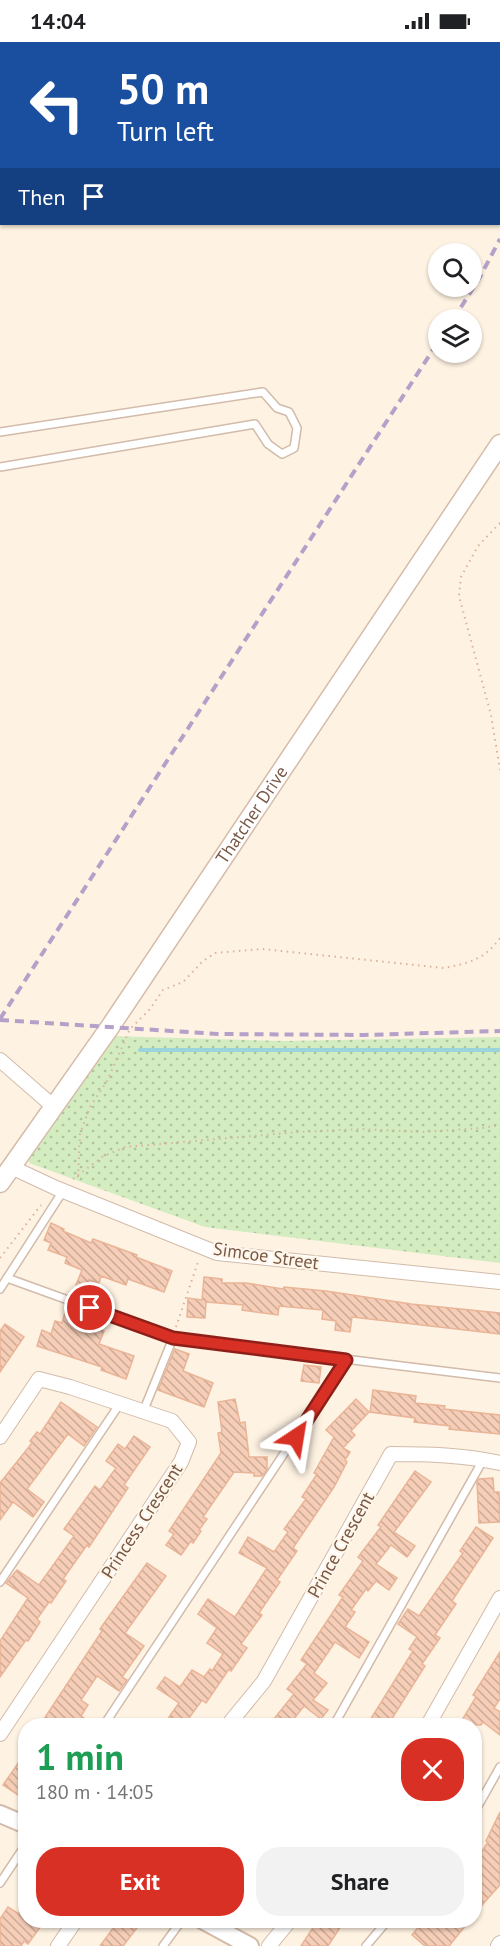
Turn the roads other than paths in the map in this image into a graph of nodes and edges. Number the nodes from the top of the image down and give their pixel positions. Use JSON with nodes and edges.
{"nodes":[{"id":1,"x":0,"y":432,"type":"edge"},
{"id":2,"x":500,"y":444,"type":"edge"},
{"id":3,"x":0,"y":467,"type":"edge"},
{"id":4,"x":0,"y":1060,"type":"edge"},
{"id":5,"x":54,"y":1107,"type":"junction"},
{"id":6,"x":11,"y":1167,"type":"junction"},
{"id":7,"x":0,"y":1183,"type":"edge"},
{"id":8,"x":63,"y":1191,"type":"junction"},
{"id":9,"x":8,"y":1278,"type":"junction"},
{"id":10,"x":500,"y":1282,"type":"edge"},
{"id":11,"x":0,"y":1289,"type":"edge"},
{"id":12,"x":173,"y":1338,"type":"junction"},
{"id":13,"x":346,"y":1360,"type":"junction"},
{"id":14,"x":500,"y":1378,"type":"edge"},
{"id":15,"x":120,"y":1405,"type":"junction"},
{"id":16,"x":143,"y":1412,"type":"junction"},
{"id":17,"x":0,"y":1437,"type":"edge"},
{"id":18,"x":483,"y":1459,"type":"junction"},
{"id":19,"x":500,"y":1463,"type":"edge"},
{"id":20,"x":0,"y":1582,"type":"edge"},
{"id":21,"x":500,"y":1598,"type":"edge"},
{"id":22,"x":109,"y":1718,"type":"edge"},
{"id":23,"x":234,"y":1718,"type":"edge"},
{"id":24,"x":338,"y":1718,"type":"edge"},
{"id":25,"x":432,"y":1718,"type":"edge"},
{"id":26,"x":0,"y":1734,"type":"edge"},
{"id":27,"x":500,"y":1767,"type":"edge"},
{"id":28,"x":482,"y":1799,"type":"edge"},
{"id":29,"x":0,"y":1814,"type":"edge"},
{"id":30,"x":18,"y":1822,"type":"edge"},
{"id":31,"x":18,"y":1856,"type":"edge"},
{"id":32,"x":0,"y":1883,"type":"edge"},
{"id":33,"x":70,"y":1928,"type":"edge"},
{"id":34,"x":176,"y":1928,"type":"edge"},
{"id":35,"x":217,"y":1928,"type":"edge"},
{"id":36,"x":284,"y":1928,"type":"edge"},
{"id":37,"x":381,"y":1928,"type":"edge"},
{"id":38,"x":58,"y":1946,"type":"edge"},
{"id":39,"x":163,"y":1946,"type":"edge"},
{"id":40,"x":250,"y":1946,"type":"edge"},
{"id":41,"x":269,"y":1946,"type":"edge"},
{"id":42,"x":366,"y":1946,"type":"edge"}],
"edges":[{"from":1,"to":3,"type":"lane"},
{"from":2,"to":5,"type":"main road","name":"Thatcher Drive"},
{"from":4,"to":5,"type":"street"},
{"from":5,"to":6,"type":"main road","name":"Thatcher Drive"},
{"from":6,"to":7,"type":"main road","name":"Thatcher Drive"},
{"from":6,"to":8,"type":"street","name":"Simcoe Street"},
{"from":8,"to":9,"type":"lane"},
{"from":8,"to":10,"type":"street","name":"Simcoe Street"},
{"from":9,"to":11,"type":"lane"},
{"from":9,"to":12,"type":"lane"},
{"from":12,"to":13,"type":"lane"},
{"from":12,"to":16,"type":"lane"},
{"from":13,"to":14,"type":"lane"},
{"from":13,"to":22,"type":"lane"},
{"from":15,"to":16,"type":"street","name":"Princess Crescent"},
{"from":15,"to":17,"type":"street","name":"Princess Crescent"},
{"from":15,"to":20,"type":"lane"},
{"from":16,"to":26,"type":"street","name":"Princess Crescent"},
{"from":18,"to":19,"type":"street","name":"Prince Crescent"},
{"from":18,"to":23,"type":"street","name":"Prince Crescent"},
{"from":18,"to":24,"type":"lane"},
{"from":21,"to":25,"type":"street"},
{"from":27,"to":28,"type":"lane"},
{"from":29,"to":30,"type":"street"},
{"from":31,"to":32,"type":"lane"},
{"from":33,"to":38,"type":"street"},
{"from":34,"to":39,"type":"lane"},
{"from":35,"to":40,"type":"street"},
{"from":36,"to":41,"type":"street"},
{"from":37,"to":42,"type":"lane"}]}
